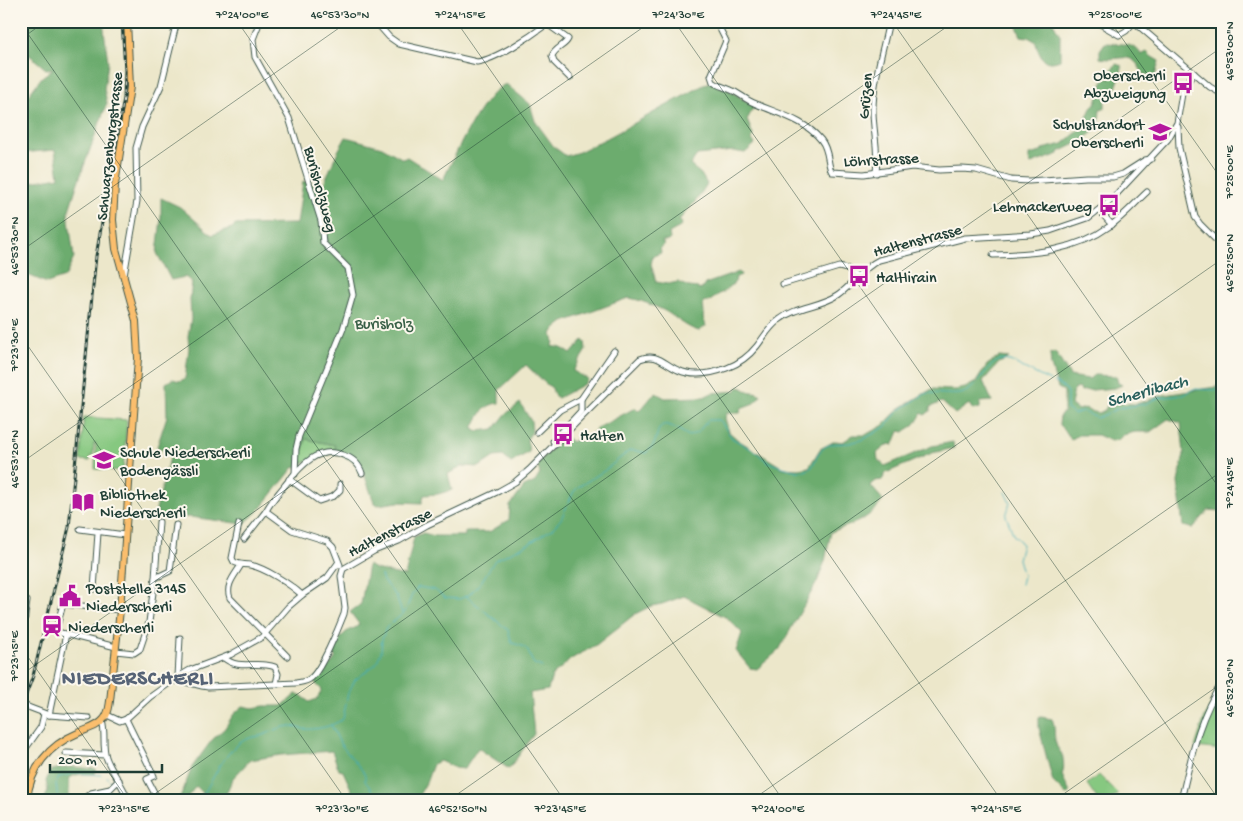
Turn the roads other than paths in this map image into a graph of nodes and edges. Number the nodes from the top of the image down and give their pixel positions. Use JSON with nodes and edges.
{"nodes":[{"id":1,"x":127,"y":21,"type":"edge"},
{"id":2,"x":177,"y":21,"type":"edge"},
{"id":3,"x":260,"y":21,"type":"edge"},
{"id":4,"x":375,"y":21,"type":"edge"},
{"id":5,"x":716,"y":21,"type":"edge"},
{"id":6,"x":889,"y":21,"type":"edge"},
{"id":7,"x":1095,"y":21,"type":"edge"},
{"id":8,"x":1133,"y":22,"type":"edge"},
{"id":9,"x":1194,"y":73,"type":"junction"},
{"id":10,"x":570,"y":78,"type":"dead end"},
{"id":11,"x":1222,"y":87,"type":"edge"},
{"id":12,"x":1214,"y":89,"type":"junction"},
{"id":13,"x":1222,"y":94,"type":"edge"},
{"id":14,"x":1177,"y":126,"type":"junction"},
{"id":15,"x":1151,"y":159,"type":"junction"},
{"id":16,"x":876,"y":173,"type":"junction"},
{"id":17,"x":1147,"y":192,"type":"dead end"},
{"id":18,"x":1099,"y":210,"type":"junction"},
{"id":19,"x":1112,"y":225,"type":"junction"},
{"id":20,"x":1222,"y":246,"type":"edge"},
{"id":21,"x":993,"y":255,"type":"dead end"},
{"id":22,"x":123,"y":276,"type":"junction"},
{"id":23,"x":858,"y":277,"type":"junction"},
{"id":24,"x":783,"y":284,"type":"dead end"},
{"id":25,"x":614,"y":351,"type":"dead end"},
{"id":26,"x":581,"y":399,"type":"junction"},
{"id":27,"x":537,"y":432,"type":"dead end"},
{"id":28,"x":555,"y":445,"type":"junction"},
{"id":29,"x":362,"y":473,"type":"dead end"},
{"id":30,"x":294,"y":474,"type":"junction"},
{"id":31,"x":290,"y":480,"type":"junction"},
{"id":32,"x":340,"y":484,"type":"dead end"},
{"id":33,"x":266,"y":511,"type":"junction"},
{"id":34,"x":159,"y":522,"type":"dead end"},
{"id":35,"x":239,"y":524,"type":"dead end"},
{"id":36,"x":176,"y":525,"type":"dead end"},
{"id":37,"x":80,"y":529,"type":"dead end"},
{"id":38,"x":98,"y":533,"type":"junction"},
{"id":39,"x":125,"y":535,"type":"junction"},
{"id":40,"x":244,"y":539,"type":"dead end"},
{"id":41,"x":338,"y":563,"type":"junction"},
{"id":42,"x":241,"y":565,"type":"junction"},
{"id":43,"x":343,"y":569,"type":"junction"},
{"id":44,"x":155,"y":578,"type":"junction"},
{"id":45,"x":94,"y":589,"type":"dead end"},
{"id":46,"x":302,"y":594,"type":"junction"},
{"id":47,"x":27,"y":601,"type":"dead end"},
{"id":48,"x":120,"y":610,"type":"junction"},
{"id":49,"x":66,"y":634,"type":"junction"},
{"id":50,"x":266,"y":634,"type":"junction"},
{"id":51,"x":180,"y":638,"type":"dead end"},
{"id":52,"x":21,"y":646,"type":"edge"},
{"id":53,"x":116,"y":649,"type":"junction"},
{"id":54,"x":287,"y":656,"type":"dead end"},
{"id":55,"x":224,"y":658,"type":"junction"},
{"id":56,"x":176,"y":679,"type":"junction"},
{"id":57,"x":1222,"y":683,"type":"edge"},
{"id":58,"x":276,"y":684,"type":"junction"},
{"id":59,"x":21,"y":704,"type":"edge"},
{"id":60,"x":47,"y":714,"type":"junction"},
{"id":61,"x":107,"y":715,"type":"junction"},
{"id":62,"x":89,"y":718,"type":"dead end"},
{"id":63,"x":126,"y":719,"type":"junction"},
{"id":64,"x":102,"y":722,"type":"junction"},
{"id":65,"x":66,"y":753,"type":"dead end"},
{"id":66,"x":21,"y":755,"type":"edge"},
{"id":67,"x":105,"y":755,"type":"junction"},
{"id":68,"x":118,"y":781,"type":"junction"},
{"id":69,"x":156,"y":796,"type":"dead end"},
{"id":70,"x":27,"y":800,"type":"edge"},
{"id":71,"x":82,"y":800,"type":"edge"},
{"id":72,"x":128,"y":800,"type":"edge"},
{"id":73,"x":1181,"y":800,"type":"edge"}],
"edges":[{"from":1,"to":22,"type":"main road","name":"Schwarzenburgstrasse"},
{"from":2,"to":22,"type":"street"},
{"from":3,"to":30,"type":"street","name":"Burisholzweg"},
{"from":4,"to":10,"type":"street"},
{"from":5,"to":16,"type":"street","name":"Löhrstrasse"},
{"from":6,"to":16,"type":"street","name":"Grüzen"},
{"from":7,"to":8,"type":"street"},
{"from":8,"to":9,"type":"street"},
{"from":9,"to":12,"type":"street"},
{"from":9,"to":14,"type":"street","name":"Haltenstrasse"},
{"from":11,"to":12,"type":"street"},
{"from":12,"to":13,"type":"street"},
{"from":14,"to":15,"type":"street","name":"Haltenstrasse"},
{"from":14,"to":20,"type":"street"},
{"from":15,"to":16,"type":"street","name":"Löhrstrasse"},
{"from":15,"to":18,"type":"street","name":"Haltenstrasse"},
{"from":17,"to":19,"type":"street"},
{"from":18,"to":19,"type":"street"},
{"from":18,"to":23,"type":"street","name":"Haltenstrasse"},
{"from":19,"to":21,"type":"street"},
{"from":22,"to":39,"type":"main road","name":"Schwarzenburgstrasse"},
{"from":23,"to":24,"type":"street"},
{"from":23,"to":28,"type":"street","name":"Haltenstrasse"},
{"from":25,"to":26,"type":"street","name":"Haltenstrasse"},
{"from":26,"to":27,"type":"street","name":"Haltenstrasse"},
{"from":26,"to":28,"type":"street","name":"Haltenstrasse"},
{"from":28,"to":43,"type":"street","name":"Haltenstrasse"},
{"from":29,"to":30,"type":"street","name":"Burisholzweg"},
{"from":30,"to":31,"type":"street","name":"Burisholzweg"},
{"from":31,"to":32,"type":"street"},
{"from":31,"to":33,"type":"street","name":"Burisholzweg"},
{"from":33,"to":40,"type":"street","name":"Burisholzweg"},
{"from":33,"to":41,"type":"street"},
{"from":34,"to":44,"type":"street"},
{"from":35,"to":42,"type":"street"},
{"from":36,"to":44,"type":"street"},
{"from":37,"to":38,"type":"street"},
{"from":38,"to":39,"type":"street"},
{"from":38,"to":45,"type":"street"},
{"from":39,"to":48,"type":"main road","name":"Schwarzenburgstrasse"},
{"from":41,"to":43,"type":"street"},
{"from":41,"to":46,"type":"street"},
{"from":42,"to":46,"type":"street"},
{"from":42,"to":50,"type":"street"},
{"from":43,"to":58,"type":"street","name":"Haltenstrasse"},
{"from":44,"to":53,"type":"street"},
{"from":46,"to":50,"type":"street"},
{"from":47,"to":52,"type":"street"},
{"from":48,"to":49,"type":"street"},
{"from":48,"to":53,"type":"main road","name":"Schwarzenburgstrasse"},
{"from":49,"to":53,"type":"street"},
{"from":49,"to":60,"type":"street"},
{"from":50,"to":54,"type":"street"},
{"from":50,"to":55,"type":"street"},
{"from":51,"to":56,"type":"street"},
{"from":53,"to":61,"type":"main road","name":"Schwarzenburgstrasse"},
{"from":55,"to":56,"type":"street"},
{"from":55,"to":58,"type":"street"},
{"from":56,"to":58,"type":"street","name":"Haltenstrasse"},
{"from":56,"to":63,"type":"street"},
{"from":57,"to":73,"type":"street"},
{"from":59,"to":60,"type":"street","bridge":true},
{"from":60,"to":62,"type":"street"},
{"from":60,"to":66,"type":"street"},
{"from":61,"to":63,"type":"street"},
{"from":61,"to":64,"type":"main road","name":"Schwarzenburgstrasse"},
{"from":63,"to":69,"type":"street"},
{"from":64,"to":67,"type":"street"},
{"from":64,"to":70,"type":"main road","name":"Schwarzenburgstrasse"},
{"from":65,"to":67,"type":"street"},
{"from":67,"to":68,"type":"street"},
{"from":68,"to":71,"type":"street"},
{"from":68,"to":72,"type":"street"}]}
